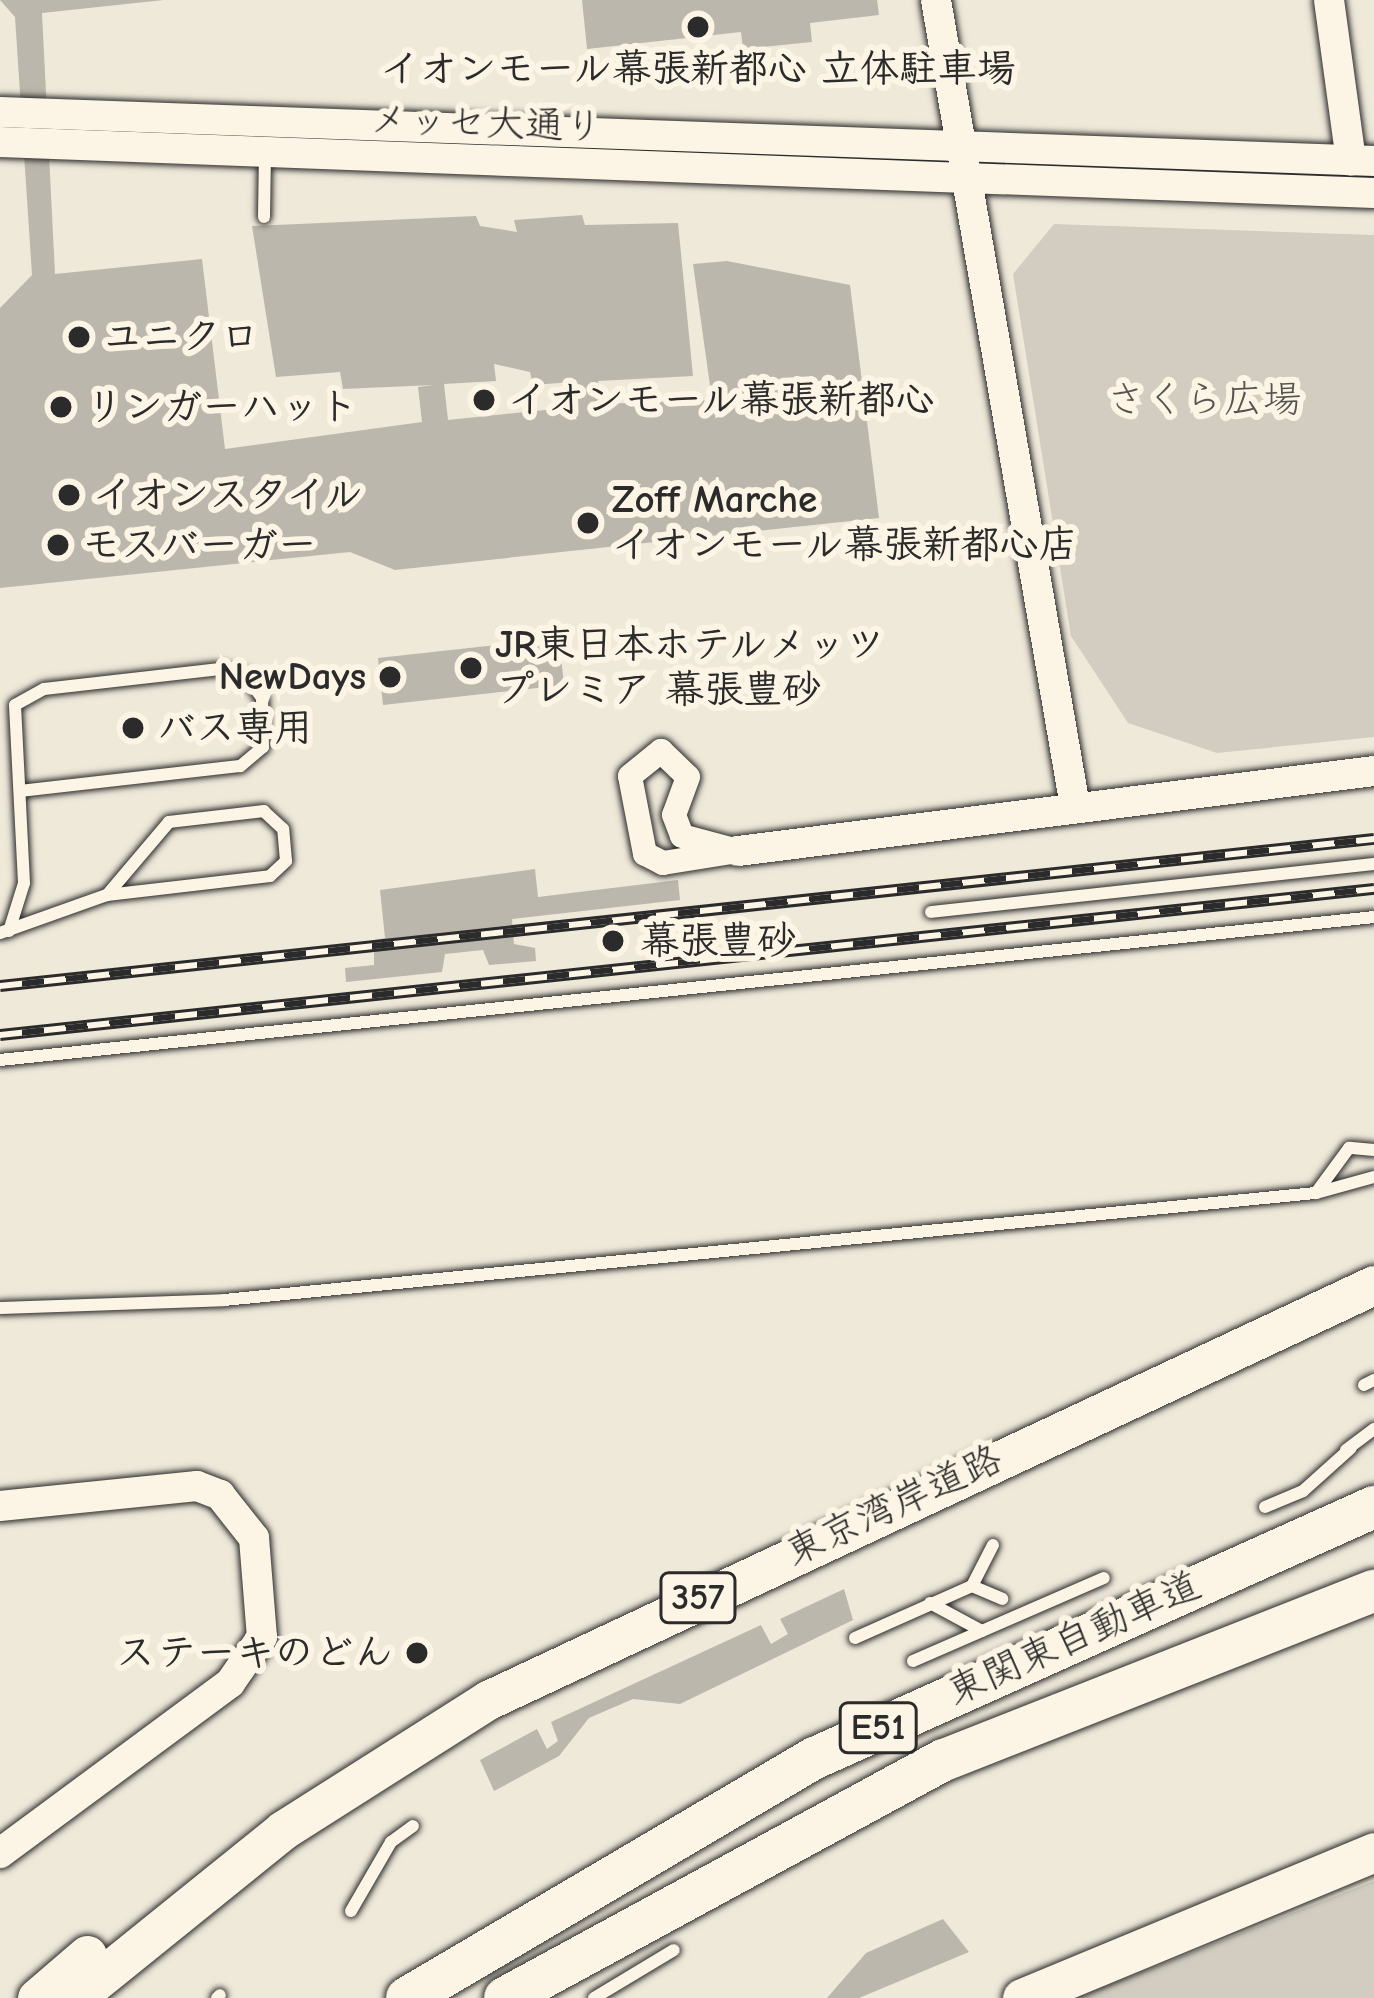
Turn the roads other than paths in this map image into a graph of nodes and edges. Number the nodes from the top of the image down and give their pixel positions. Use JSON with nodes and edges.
{"nodes":[{"id":1,"x":936,"y":0,"type":"edge"},
{"id":2,"x":1329,"y":0,"type":"edge"},
{"id":3,"x":0,"y":112,"type":"edge"},
{"id":4,"x":0,"y":142,"type":"edge"},
{"id":5,"x":963,"y":145,"type":"junction"},
{"id":6,"x":265,"y":154,"type":"junction"},
{"id":7,"x":1362,"y":161,"type":"edge"},
{"id":8,"x":970,"y":179,"type":"junction"},
{"id":9,"x":1374,"y":194,"type":"edge"},
{"id":10,"x":264,"y":217,"type":"dead end"},
{"id":11,"x":1374,"y":771,"type":"edge"},
{"id":12,"x":21,"y":791,"type":"junction"},
{"id":13,"x":1075,"y":806,"type":"junction"},
{"id":14,"x":738,"y":851,"type":"junction"},
{"id":15,"x":1374,"y":865,"type":"edge"},
{"id":16,"x":107,"y":895,"type":"junction"},
{"id":17,"x":932,"y":912,"type":"dead end"},
{"id":18,"x":1374,"y":917,"type":"edge"},
{"id":19,"x":4,"y":932,"type":"edge"},
{"id":20,"x":0,"y":1060,"type":"edge"},
{"id":21,"x":1374,"y":1150,"type":"edge"},
{"id":22,"x":1374,"y":1177,"type":"edge"},
{"id":23,"x":1316,"y":1192,"type":"junction"},
{"id":24,"x":1374,"y":1285,"type":"edge"},
{"id":25,"x":0,"y":1308,"type":"edge"},
{"id":26,"x":1374,"y":1430,"type":"edge"},
{"id":27,"x":1351,"y":1448,"type":"junction"},
{"id":28,"x":1334,"y":1455,"type":"dead end"},
{"id":29,"x":0,"y":1506,"type":"edge"},
{"id":30,"x":1265,"y":1507,"type":"dead end"},
{"id":31,"x":1374,"y":1507,"type":"edge"},
{"id":32,"x":993,"y":1546,"type":"dead end"},
{"id":33,"x":1103,"y":1578,"type":"dead end"},
{"id":34,"x":972,"y":1586,"type":"junction"},
{"id":35,"x":1374,"y":1591,"type":"edge"},
{"id":36,"x":1002,"y":1599,"type":"dead end"},
{"id":37,"x":930,"y":1603,"type":"junction"},
{"id":38,"x":982,"y":1631,"type":"junction"},
{"id":39,"x":855,"y":1638,"type":"dead end"},
{"id":40,"x":913,"y":1661,"type":"dead end"},
{"id":41,"x":488,"y":1700,"type":"junction"},
{"id":42,"x":413,"y":1826,"type":"dead end"},
{"id":43,"x":1374,"y":1852,"type":"edge"},
{"id":44,"x":0,"y":1853,"type":"edge"},
{"id":45,"x":351,"y":1911,"type":"dead end"},
{"id":46,"x":674,"y":1950,"type":"dead end"},
{"id":47,"x":37,"y":1998,"type":"edge"},
{"id":48,"x":74,"y":1998,"type":"edge"},
{"id":49,"x":407,"y":1998,"type":"edge"},
{"id":50,"x":505,"y":1998,"type":"edge"},
{"id":51,"x":594,"y":1998,"type":"edge"},
{"id":52,"x":1022,"y":1998,"type":"edge"}],
"edges":[{"from":1,"to":5,"type":"street"},
{"from":2,"to":7,"type":"street"},
{"from":3,"to":5,"type":"street","name":"メッセ大通り"},
{"from":4,"to":6,"type":"street","name":"メッセ大通り"},
{"from":5,"to":7,"type":"street","name":"メッセ大通り"},
{"from":5,"to":8,"type":"street"},
{"from":6,"to":8,"type":"street","name":"メッセ大通り"},
{"from":6,"to":10,"type":"lane"},
{"from":8,"to":9,"type":"street","name":"メッセ大通り"},
{"from":8,"to":13,"type":"street"},
{"from":11,"to":13,"type":"street"},
{"from":12,"to":12,"type":"lane"},
{"from":12,"to":19,"type":"lane"},
{"from":13,"to":14,"type":"street"},
{"from":14,"to":14,"type":"street"},
{"from":15,"to":17,"type":"lane"},
{"from":16,"to":16,"type":"lane"},
{"from":16,"to":19,"type":"lane"},
{"from":18,"to":20,"type":"lane"},
{"from":21,"to":23,"type":"lane"},
{"from":22,"to":23,"type":"lane"},
{"from":23,"to":25,"type":"lane"},
{"from":24,"to":41,"type":"highway","name":"東京湾岸道路","number":"357"},
{"from":26,"to":27,"type":"lane"},
{"from":27,"to":28,"type":"lane"},
{"from":27,"to":30,"type":"lane"},
{"from":29,"to":44,"type":"street"},
{"from":31,"to":49,"type":"highway","name":"東関東自動車道","number":"E51"},
{"from":32,"to":34,"type":"lane"},
{"from":33,"to":38,"type":"lane"},
{"from":34,"to":36,"type":"lane"},
{"from":34,"to":37,"type":"lane"},
{"from":35,"to":50,"type":"highway","name":"東関東自動車道","number":"E51"},
{"from":37,"to":38,"type":"lane"},
{"from":37,"to":39,"type":"lane"},
{"from":38,"to":40,"type":"lane"},
{"from":41,"to":47,"type":"highway","number":"357"},
{"from":41,"to":48,"type":"highway","name":"東京湾岸道路","number":"357"},
{"from":42,"to":45,"type":"lane"},
{"from":43,"to":52,"type":"highway"},
{"from":46,"to":51,"type":"lane"}]}
